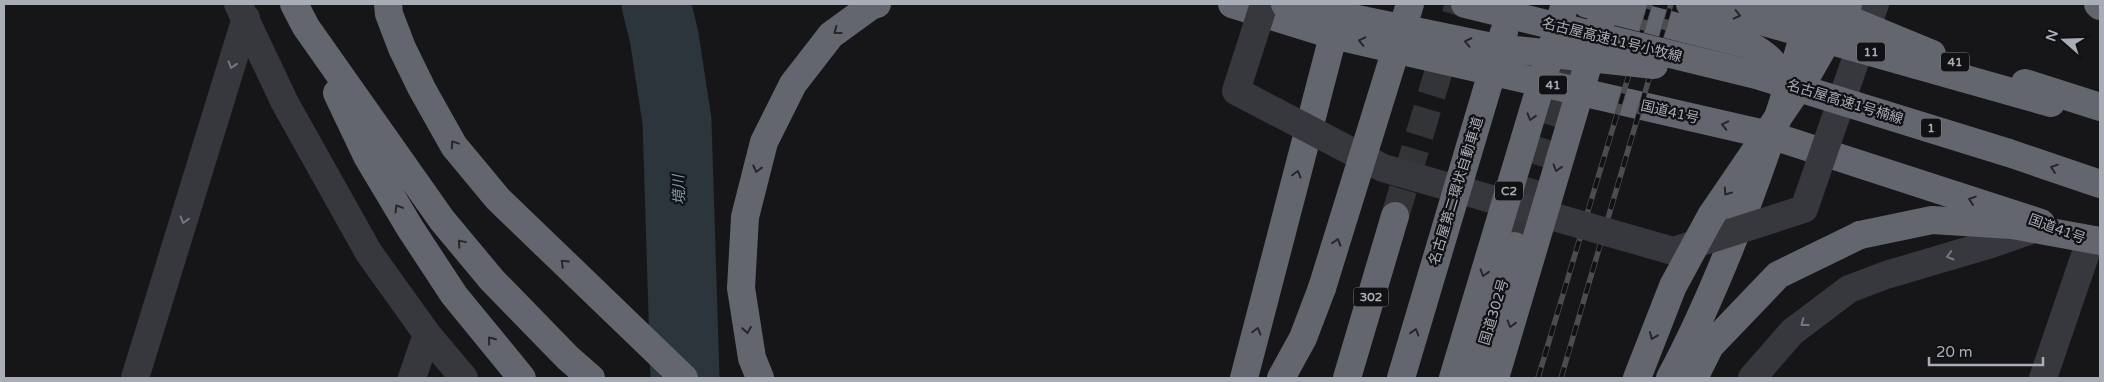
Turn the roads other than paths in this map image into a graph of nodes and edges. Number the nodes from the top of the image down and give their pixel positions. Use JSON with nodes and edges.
{"nodes":[{"id":1,"x":388,"y":4,"type":"edge"},
{"id":2,"x":878,"y":4,"type":"edge"},
{"id":3,"x":1232,"y":4,"type":"edge"},
{"id":4,"x":1264,"y":4,"type":"edge"},
{"id":5,"x":1285,"y":4,"type":"edge"},
{"id":6,"x":1341,"y":4,"type":"edge"},
{"id":7,"x":1410,"y":4,"type":"edge"},
{"id":8,"x":1465,"y":4,"type":"edge"},
{"id":9,"x":1512,"y":4,"type":"edge"},
{"id":10,"x":1565,"y":4,"type":"edge"},
{"id":11,"x":1587,"y":4,"type":"edge"},
{"id":12,"x":1606,"y":4,"type":"edge"},
{"id":13,"x":1690,"y":4,"type":"edge"},
{"id":14,"x":1758,"y":4,"type":"edge"},
{"id":15,"x":1848,"y":4,"type":"edge"},
{"id":16,"x":1875,"y":4,"type":"edge"},
{"id":17,"x":1811,"y":8,"type":"edge"},
{"id":18,"x":242,"y":11,"type":"edge"},
{"id":19,"x":300,"y":15,"type":"edge"},
{"id":20,"x":1333,"y":35,"type":"junction"},
{"id":21,"x":1760,"y":76,"type":"junction"},
{"id":22,"x":1785,"y":95,"type":"junction"},
{"id":23,"x":2076,"y":103,"type":"edge"},
{"id":24,"x":2100,"y":112,"type":"edge"},
{"id":25,"x":2100,"y":120,"type":"edge"},
{"id":26,"x":1773,"y":136,"type":"junction"},
{"id":27,"x":2100,"y":184,"type":"edge"},
{"id":28,"x":1395,"y":216,"type":"tunnel mouth"},
{"id":29,"x":2047,"y":225,"type":"junction"},
{"id":30,"x":2097,"y":242,"type":"edge"},
{"id":31,"x":1514,"y":246,"type":"tunnel mouth"},
{"id":32,"x":427,"y":334,"type":"junction"},
{"id":33,"x":1686,"y":350,"type":"junction"},
{"id":34,"x":135,"y":378,"type":"edge"},
{"id":35,"x":412,"y":378,"type":"edge"},
{"id":36,"x":464,"y":378,"type":"edge"},
{"id":37,"x":522,"y":378,"type":"edge"},
{"id":38,"x":591,"y":378,"type":"edge"},
{"id":39,"x":684,"y":378,"type":"edge"},
{"id":40,"x":760,"y":378,"type":"edge"},
{"id":41,"x":1244,"y":378,"type":"edge"},
{"id":42,"x":1281,"y":378,"type":"edge"},
{"id":43,"x":1346,"y":378,"type":"edge"},
{"id":44,"x":1401,"y":378,"type":"edge"},
{"id":45,"x":1453,"y":378,"type":"edge"},
{"id":46,"x":1474,"y":378,"type":"edge"},
{"id":47,"x":1495,"y":378,"type":"edge"},
{"id":48,"x":1637,"y":378,"type":"edge"},
{"id":49,"x":1670,"y":378,"type":"edge"},
{"id":50,"x":1690,"y":378,"type":"edge"},
{"id":51,"x":1694,"y":378,"type":"edge"},
{"id":52,"x":1752,"y":378,"type":"edge"},
{"id":53,"x":2043,"y":378,"type":"edge"}],
"edges":[{"from":39,"to":1,"type":"highway","one_way":true},
{"from":2,"to":40,"type":"highway","one_way":true},
{"from":3,"to":20,"type":"highway","name":"国道41号","number":"41"},
{"from":4,"to":16,"type":"street","bridge":true},
{"from":21,"to":5,"type":"highway","one_way":true,"bridge":true},
{"from":6,"to":20,"type":"highway"},
{"from":42,"to":7,"type":"highway","one_way":true,"bridge":true},
{"from":8,"to":21,"type":"highway","name":"名古屋高速11号小牧線","bridge":true},
{"from":44,"to":9,"type":"highway","name":"名古屋第二環状自動車道","one_way":true,"bridge":true},
{"from":10,"to":45,"type":"highway","number":"C2","one_way":true,"bridge":true},
{"from":11,"to":22,"type":"highway"},
{"from":12,"to":47,"type":"highway","one_way":true,"bridge":true},
{"from":13,"to":23,"type":"highway","number":"11","one_way":true,"bridge":true},
{"from":14,"to":17,"type":"highway"},
{"from":15,"to":48,"type":"highway","one_way":true,"bridge":true},
{"from":17,"to":22,"type":"highway"},
{"from":17,"to":23,"type":"highway","bridge":true},
{"from":18,"to":32,"type":"street"},
{"from":18,"to":34,"type":"street","one_way":true},
{"from":37,"to":19,"type":"highway","one_way":true},
{"from":38,"to":19,"type":"highway","one_way":true},
{"from":26,"to":20,"type":"highway","name":"国道41号","number":"41","one_way":true},
{"from":41,"to":20,"type":"highway","one_way":true},
{"from":27,"to":21,"type":"highway","name":"名古屋高速1号楠線","number":"1","one_way":true,"bridge":true},
{"from":22,"to":26,"type":"highway"},
{"from":23,"to":24,"type":"highway"},
{"from":23,"to":25,"type":"highway"},
{"from":29,"to":26,"type":"highway","name":"国道41号","number":"41","one_way":true},
{"from":26,"to":33,"type":"highway"},
{"from":28,"to":43,"type":"highway","number":"302"},
{"from":29,"to":30,"type":"highway","name":"国道41号","number":"41"},
{"from":29,"to":52,"type":"street","one_way":true},
{"from":30,"to":51,"type":"highway","bridge":true},
{"from":30,"to":53,"type":"street"},
{"from":31,"to":46,"type":"highway","name":"国道302号"},
{"from":32,"to":35,"type":"street"},
{"from":32,"to":36,"type":"street"},
{"from":33,"to":49,"type":"highway"},
{"from":33,"to":50,"type":"street"}]}
